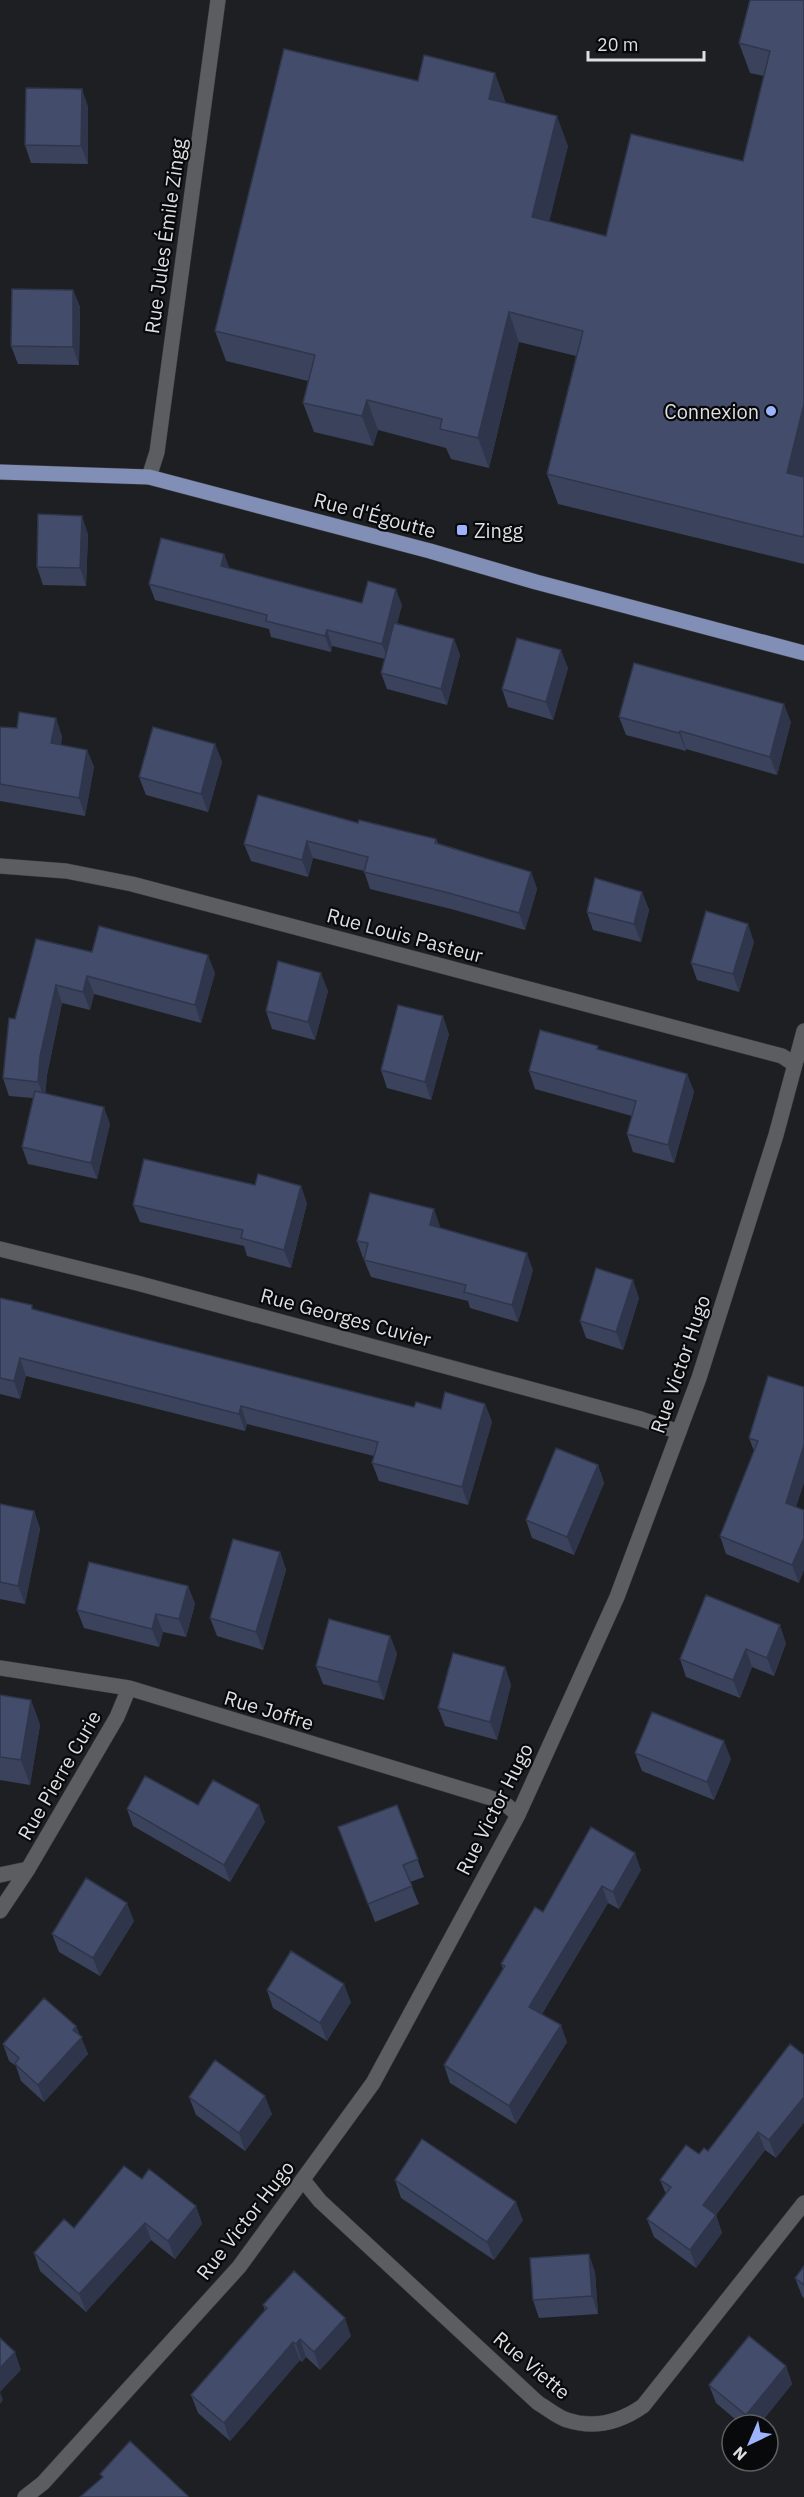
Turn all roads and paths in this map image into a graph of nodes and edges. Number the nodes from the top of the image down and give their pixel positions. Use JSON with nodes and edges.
{"nodes":[{"id":1,"x":218,"y":0,"type":"edge"},
{"id":2,"x":0,"y":472,"type":"edge"},
{"id":3,"x":149,"y":477,"type":"junction"},
{"id":4,"x":804,"y":653,"type":"edge"},
{"id":5,"x":0,"y":866,"type":"edge"},
{"id":6,"x":804,"y":1031,"type":"edge"},
{"id":7,"x":794,"y":1064,"type":"junction"},
{"id":8,"x":0,"y":1249,"type":"edge"},
{"id":9,"x":679,"y":1432,"type":"junction"},
{"id":10,"x":0,"y":1668,"type":"edge"},
{"id":11,"x":129,"y":1688,"type":"junction"},
{"id":12,"x":518,"y":1815,"type":"junction"},
{"id":13,"x":28,"y":1869,"type":"junction"},
{"id":14,"x":0,"y":1875,"type":"edge"},
{"id":15,"x":0,"y":1911,"type":"edge"},
{"id":16,"x":303,"y":2180,"type":"junction"},
{"id":17,"x":804,"y":2203,"type":"edge"},
{"id":18,"x":25,"y":2497,"type":"edge"}],
"edges":[{"from":1,"to":3,"type":"street","name":"Rue Jules Émile Zingg"},
{"from":2,"to":3,"type":"main road","name":"Rue d'Égoutte"},
{"from":3,"to":4,"type":"main road","name":"Rue d'Égoutte"},
{"from":5,"to":7,"type":"street","name":"Rue Louis Pasteur"},
{"from":6,"to":7,"type":"street","name":"Rue Victor Hugo"},
{"from":7,"to":9,"type":"street","name":"Rue Victor Hugo"},
{"from":8,"to":9,"type":"street","name":"Rue Georges Cuvier"},
{"from":9,"to":12,"type":"street","name":"Rue Victor Hugo"},
{"from":10,"to":11,"type":"street","name":"Rue Joffre"},
{"from":11,"to":12,"type":"street","name":"Rue Joffre"},
{"from":11,"to":13,"type":"street","name":"Rue Pierre Curie"},
{"from":12,"to":16,"type":"street","name":"Rue Victor Hugo"},
{"from":13,"to":14,"type":"street"},
{"from":13,"to":15,"type":"street","name":"Rue Pierre Curie"},
{"from":16,"to":17,"type":"street","name":"Rue Viette"},
{"from":16,"to":18,"type":"street","name":"Rue Victor Hugo"}]}
